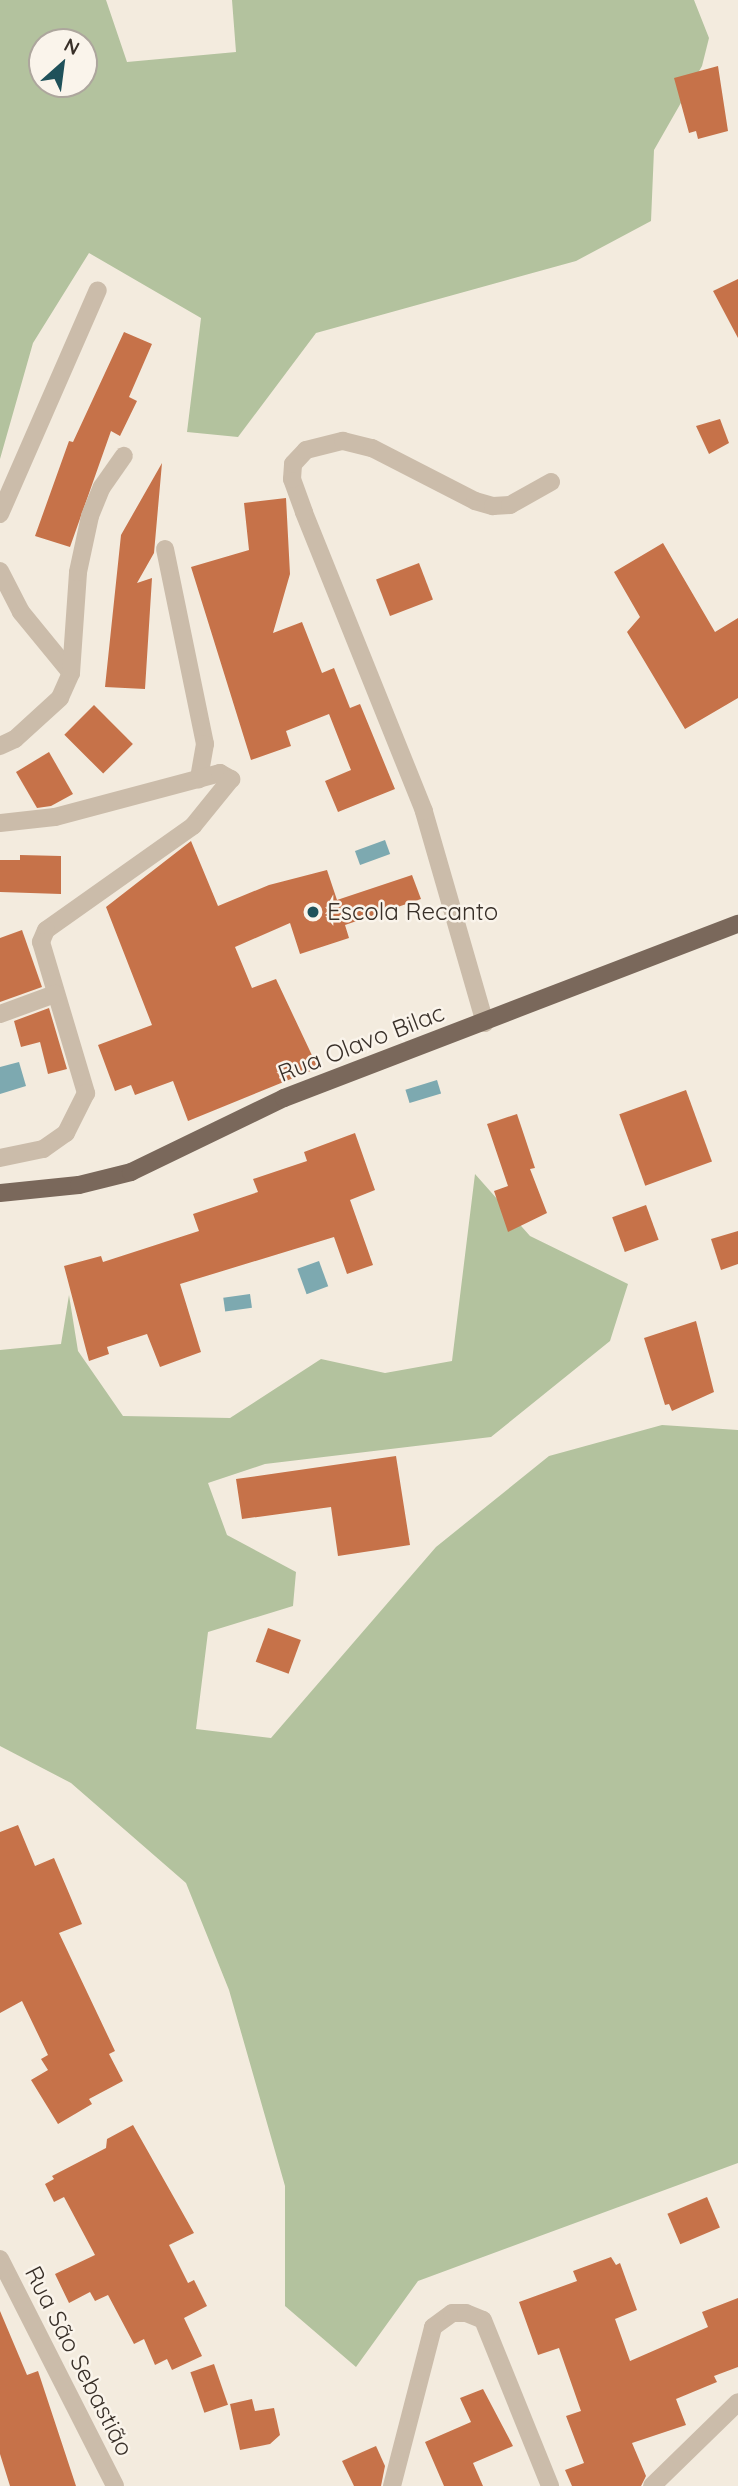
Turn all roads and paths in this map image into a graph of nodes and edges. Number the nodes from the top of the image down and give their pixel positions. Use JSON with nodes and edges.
{"nodes":[{"id":1,"x":98,"y":290,"type":"dead end"},
{"id":2,"x":124,"y":456,"type":"dead end"},
{"id":3,"x":551,"y":482,"type":"dead end"},
{"id":4,"x":0,"y":514,"type":"edge"},
{"id":5,"x":165,"y":549,"type":"dead end"},
{"id":6,"x":0,"y":571,"type":"edge"},
{"id":7,"x":71,"y":673,"type":"junction"},
{"id":8,"x":0,"y":746,"type":"edge"},
{"id":9,"x":200,"y":779,"type":"junction"},
{"id":10,"x":0,"y":823,"type":"edge"},
{"id":11,"x":738,"y":924,"type":"edge"},
{"id":12,"x":55,"y":994,"type":"junction"},
{"id":13,"x":0,"y":1014,"type":"edge"},
{"id":14,"x":485,"y":1023,"type":"junction"},
{"id":15,"x":0,"y":1158,"type":"edge"},
{"id":16,"x":0,"y":1193,"type":"edge"},
{"id":17,"x":0,"y":2259,"type":"edge"},
{"id":18,"x":738,"y":2402,"type":"edge"},
{"id":19,"x":115,"y":2486,"type":"edge"},
{"id":20,"x":392,"y":2486,"type":"edge"},
{"id":21,"x":550,"y":2486,"type":"edge"},
{"id":22,"x":652,"y":2486,"type":"edge"}],
"edges":[{"from":1,"to":4,"type":"street"},
{"from":2,"to":7,"type":"street"},
{"from":3,"to":14,"type":"street"},
{"from":5,"to":9,"type":"street"},
{"from":6,"to":7,"type":"street"},
{"from":7,"to":8,"type":"street"},
{"from":9,"to":10,"type":"street"},
{"from":9,"to":12,"type":"street"},
{"from":11,"to":14,"type":"main road","name":"Rua Olavo Bilac"},
{"from":12,"to":13,"type":"street"},
{"from":12,"to":15,"type":"street"},
{"from":14,"to":16,"type":"main road","name":"Rua Olavo Bilac"},
{"from":17,"to":19,"type":"street","name":"Rua São Sebastião"},
{"from":18,"to":22,"type":"street"},
{"from":20,"to":21,"type":"street"}]}
